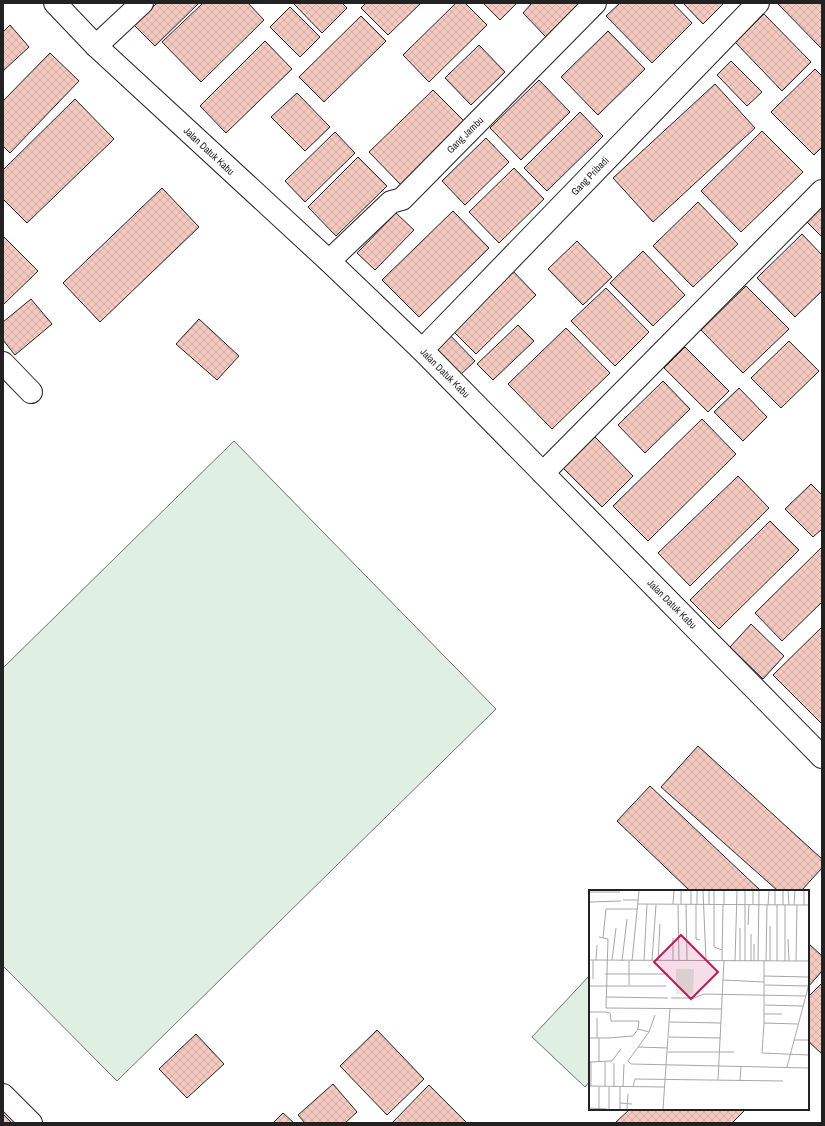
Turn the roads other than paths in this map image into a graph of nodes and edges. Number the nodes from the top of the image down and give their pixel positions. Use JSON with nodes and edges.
{"nodes":[{"id":1,"x":55,"y":3,"type":"edge"},
{"id":2,"x":142,"y":3,"type":"edge"},
{"id":3,"x":595,"y":3,"type":"edge"},
{"id":4,"x":758,"y":3,"type":"edge"},
{"id":5,"x":96,"y":46,"type":"junction"},
{"id":6,"x":822,"y":191,"type":"edge"},
{"id":7,"x":329,"y":261,"type":"junction"},
{"id":8,"x":422,"y":350,"type":"junction"},
{"id":9,"x":3,"y":363,"type":"edge"},
{"id":10,"x":31,"y":392,"type":"dead end"},
{"id":11,"x":543,"y":473,"type":"junction"},
{"id":12,"x":821,"y":752,"type":"edge"},
{"id":13,"x":3,"y":1095,"type":"edge"},
{"id":14,"x":31,"y":1123,"type":"edge"}],
"edges":[{"from":1,"to":5,"type":"street","name":"Jalan Datuk Kabu"},
{"from":2,"to":5,"type":"street"},
{"from":3,"to":7,"type":"street","name":"Gang Jambu"},
{"from":4,"to":8,"type":"street","name":"Gang Pribadi"},
{"from":5,"to":7,"type":"street","name":"Jalan Datuk Kabu"},
{"from":6,"to":11,"type":"street"},
{"from":7,"to":8,"type":"street","name":"Jalan Datuk Kabu"},
{"from":8,"to":11,"type":"street","name":"Jalan Datuk Kabu"},
{"from":9,"to":10,"type":"street"},
{"from":11,"to":12,"type":"street","name":"Jalan Datuk Kabu"},
{"from":13,"to":14,"type":"street"}]}
